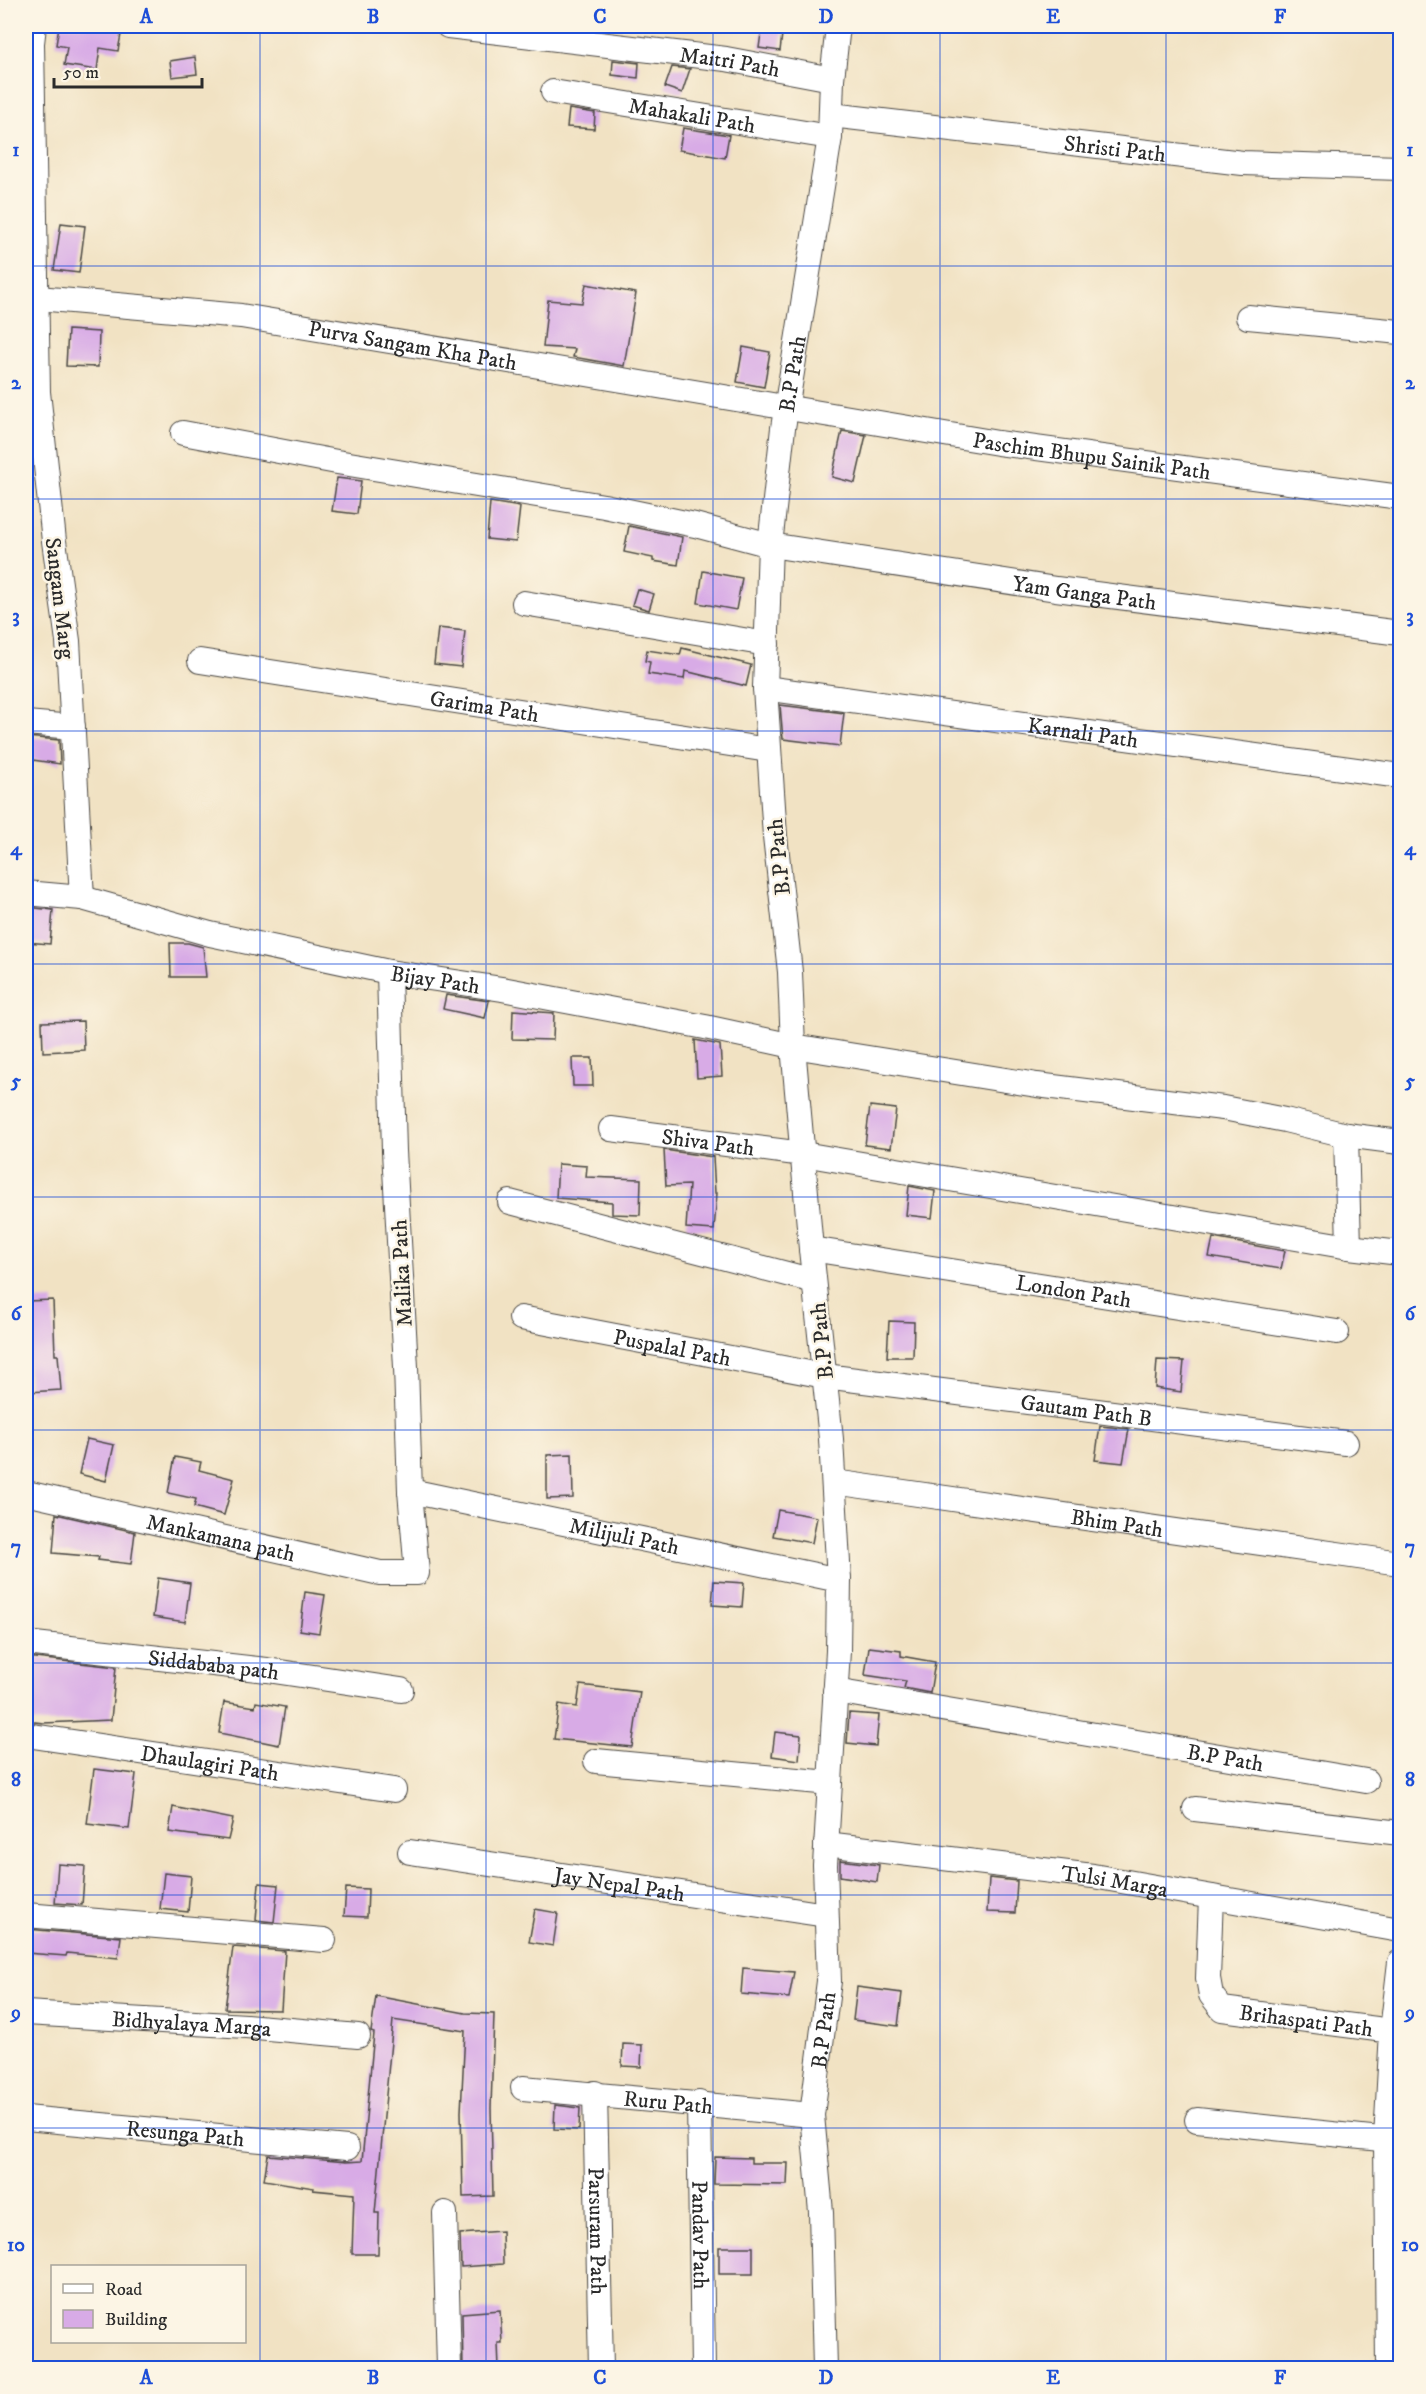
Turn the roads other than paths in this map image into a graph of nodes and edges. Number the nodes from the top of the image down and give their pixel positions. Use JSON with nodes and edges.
{"nodes":[{"id":1,"x":34,"y":26,"type":"edge"},
{"id":2,"x":448,"y":26,"type":"edge"},
{"id":3,"x":838,"y":26,"type":"edge"},
{"id":4,"x":832,"y":79,"type":"junction"},
{"id":5,"x":553,"y":92,"type":"dead end"},
{"id":6,"x":830,"y":126,"type":"junction"},
{"id":7,"x":1401,"y":168,"type":"edge"},
{"id":8,"x":38,"y":298,"type":"junction"},
{"id":9,"x":1248,"y":317,"type":"dead end"},
{"id":10,"x":1401,"y":332,"type":"edge"},
{"id":11,"x":786,"y":408,"type":"junction"},
{"id":12,"x":183,"y":434,"type":"dead end"},
{"id":13,"x":1401,"y":496,"type":"edge"},
{"id":14,"x":770,"y":545,"type":"junction"},
{"id":15,"x":524,"y":603,"type":"dead end"},
{"id":16,"x":1401,"y":633,"type":"edge"},
{"id":17,"x":767,"y":644,"type":"junction"},
{"id":18,"x":200,"y":661,"type":"dead end"},
{"id":19,"x":765,"y":688,"type":"junction"},
{"id":20,"x":26,"y":723,"type":"edge"},
{"id":21,"x":73,"y":727,"type":"junction"},
{"id":22,"x":768,"y":750,"type":"junction"},
{"id":23,"x":1401,"y":776,"type":"edge"},
{"id":24,"x":26,"y":893,"type":"edge"},
{"id":25,"x":82,"y":898,"type":"junction"},
{"id":26,"x":389,"y":972,"type":"junction"},
{"id":27,"x":793,"y":1046,"type":"junction"},
{"id":28,"x":611,"y":1129,"type":"dead end"},
{"id":29,"x":1346,"y":1135,"type":"junction"},
{"id":30,"x":1401,"y":1142,"type":"edge"},
{"id":31,"x":803,"y":1154,"type":"junction"},
{"id":32,"x":510,"y":1202,"type":"dead end"},
{"id":33,"x":1349,"y":1247,"type":"junction"},
{"id":34,"x":811,"y":1249,"type":"junction"},
{"id":35,"x":1401,"y":1253,"type":"edge"},
{"id":36,"x":814,"y":1281,"type":"junction"},
{"id":37,"x":521,"y":1318,"type":"dead end"},
{"id":38,"x":1337,"y":1332,"type":"dead end"},
{"id":39,"x":825,"y":1376,"type":"junction"},
{"id":40,"x":1346,"y":1443,"type":"dead end"},
{"id":41,"x":834,"y":1482,"type":"junction"},
{"id":42,"x":410,"y":1491,"type":"junction"},
{"id":43,"x":26,"y":1493,"type":"edge"},
{"id":44,"x":1401,"y":1563,"type":"edge"},
{"id":45,"x":417,"y":1573,"type":"joint"},
{"id":46,"x":840,"y":1580,"type":"junction"},
{"id":47,"x":26,"y":1643,"type":"edge"},
{"id":48,"x":401,"y":1690,"type":"dead end"},
{"id":49,"x":835,"y":1691,"type":"junction"},
{"id":50,"x":26,"y":1735,"type":"edge"},
{"id":51,"x":596,"y":1761,"type":"dead end"},
{"id":52,"x":1366,"y":1781,"type":"dead end"},
{"id":53,"x":830,"y":1783,"type":"junction"},
{"id":54,"x":394,"y":1790,"type":"dead end"},
{"id":55,"x":1195,"y":1809,"type":"dead end"},
{"id":56,"x":1401,"y":1833,"type":"edge"},
{"id":57,"x":826,"y":1844,"type":"junction"},
{"id":58,"x":411,"y":1852,"type":"dead end"},
{"id":59,"x":1211,"y":1897,"type":"junction"},
{"id":60,"x":26,"y":1915,"type":"edge"},
{"id":61,"x":826,"y":1915,"type":"junction"},
{"id":62,"x":1401,"y":1930,"type":"edge"},
{"id":63,"x":324,"y":1940,"type":"dead end"},
{"id":64,"x":1401,"y":1962,"type":"edge"},
{"id":65,"x":26,"y":2013,"type":"edge"},
{"id":66,"x":1396,"y":2032,"type":"edge"},
{"id":67,"x":358,"y":2036,"type":"dead end"},
{"id":68,"x":523,"y":2088,"type":"dead end"},
{"id":69,"x":595,"y":2093,"type":"junction"},
{"id":70,"x":699,"y":2103,"type":"junction"},
{"id":71,"x":812,"y":2115,"type":"junction"},
{"id":72,"x":26,"y":2118,"type":"edge"},
{"id":73,"x":1197,"y":2120,"type":"dead end"},
{"id":74,"x":1393,"y":2140,"type":"edge"},
{"id":75,"x":347,"y":2148,"type":"dead end"},
{"id":76,"x":445,"y":2213,"type":"dead end"},
{"id":77,"x":449,"y":2368,"type":"edge"},
{"id":78,"x":601,"y":2368,"type":"edge"},
{"id":79,"x":703,"y":2368,"type":"edge"},
{"id":80,"x":825,"y":2368,"type":"edge"},
{"id":81,"x":1388,"y":2368,"type":"edge"}],
"edges":[{"from":1,"to":8,"type":"street","name":"Sangam Marg"},
{"from":2,"to":4,"type":"street","name":"Maitri Path"},
{"from":3,"to":4,"type":"street","name":"B.P Path"},
{"from":4,"to":6,"type":"street","name":"B.P Path"},
{"from":5,"to":6,"type":"street","name":"Mahakali Path"},
{"from":6,"to":7,"type":"street","name":"Shristi Path"},
{"from":6,"to":11,"type":"street","name":"B.P Path"},
{"from":8,"to":11,"type":"street","name":"Purva Sangam Kha Path"},
{"from":8,"to":21,"type":"street","name":"Sangam Marg"},
{"from":9,"to":10,"type":"street"},
{"from":11,"to":13,"type":"street","name":"Paschim Bhupu Sainik Path"},
{"from":11,"to":14,"type":"street","name":"B.P Path"},
{"from":12,"to":14,"type":"street","name":"Yam Ganga Path"},
{"from":14,"to":16,"type":"street","name":"Yam Ganga Path"},
{"from":14,"to":17,"type":"street","name":"B.P Path"},
{"from":15,"to":17,"type":"street"},
{"from":17,"to":19,"type":"street","name":"B.P Path"},
{"from":18,"to":22,"type":"street","name":"Garima Path"},
{"from":19,"to":22,"type":"street","name":"B.P Path"},
{"from":19,"to":23,"type":"street","name":"Karnali Path"},
{"from":20,"to":21,"type":"street"},
{"from":21,"to":25,"type":"street","name":"Sangam Marg"},
{"from":22,"to":27,"type":"street","name":"B.P Path"},
{"from":24,"to":25,"type":"street"},
{"from":25,"to":26,"type":"street","name":"Bijay Path"},
{"from":26,"to":27,"type":"street","name":"Bijay Path"},
{"from":26,"to":42,"type":"street","name":"Malika Path"},
{"from":27,"to":29,"type":"street","name":"Bijay Path"},
{"from":27,"to":31,"type":"street","name":"B.P Path"},
{"from":28,"to":31,"type":"street","name":"Shiva Path"},
{"from":29,"to":30,"type":"street","name":"Bijay Path"},
{"from":29,"to":33,"type":"street"},
{"from":31,"to":33,"type":"street","name":"Shiva Path"},
{"from":31,"to":34,"type":"street","name":"B.P Path"},
{"from":32,"to":36,"type":"street"},
{"from":33,"to":35,"type":"street","name":"Shiva Path"},
{"from":34,"to":36,"type":"street","name":"B.P Path"},
{"from":34,"to":38,"type":"street","name":"London Path"},
{"from":36,"to":39,"type":"street","name":"B.P Path"},
{"from":37,"to":39,"type":"street","name":"Puspalal Path"},
{"from":39,"to":40,"type":"street","name":"Gautam Path B"},
{"from":39,"to":41,"type":"street","name":"B.P Path"},
{"from":41,"to":44,"type":"street","name":"Bhim Path"},
{"from":41,"to":46,"type":"street","name":"B.P Path"},
{"from":42,"to":45,"type":"street","name":"Malika Path"},
{"from":42,"to":46,"type":"street","name":"Milijuli Path"},
{"from":43,"to":45,"type":"street","name":"Mankamana path"},
{"from":46,"to":49,"type":"street","name":"B.P Path"},
{"from":47,"to":48,"type":"street","name":"Siddababa path"},
{"from":49,"to":52,"type":"street","name":"B.P Path"},
{"from":49,"to":53,"type":"street","name":"B.P Path"},
{"from":50,"to":54,"type":"street","name":"Dhaulagiri Path"},
{"from":51,"to":53,"type":"street"},
{"from":53,"to":57,"type":"street","name":"B.P Path"},
{"from":55,"to":56,"type":"street"},
{"from":57,"to":59,"type":"street","name":"Tulsi Marga"},
{"from":57,"to":61,"type":"street","name":"B.P Path"},
{"from":58,"to":61,"type":"street","name":"Jay Nepal Path"},
{"from":59,"to":62,"type":"street","name":"Tulsi Marga"},
{"from":59,"to":66,"type":"street","name":"Brihaspati Path"},
{"from":60,"to":63,"type":"street"},
{"from":61,"to":71,"type":"street","name":"B.P Path"},
{"from":64,"to":66,"type":"street"},
{"from":65,"to":67,"type":"street","name":"Bidhyalaya Marga"},
{"from":66,"to":74,"type":"street"},
{"from":68,"to":69,"type":"street","name":"Ruru Path"},
{"from":69,"to":70,"type":"street","name":"Ruru Path"},
{"from":69,"to":78,"type":"street","name":"Parsuram Path"},
{"from":70,"to":71,"type":"street","name":"Ruru Path"},
{"from":70,"to":79,"type":"street","name":"Pandav Path"},
{"from":71,"to":80,"type":"street","name":"B.P Path"},
{"from":72,"to":75,"type":"street","name":"Resunga Path"},
{"from":73,"to":74,"type":"street"},
{"from":74,"to":81,"type":"street"},
{"from":76,"to":77,"type":"street"}]}
